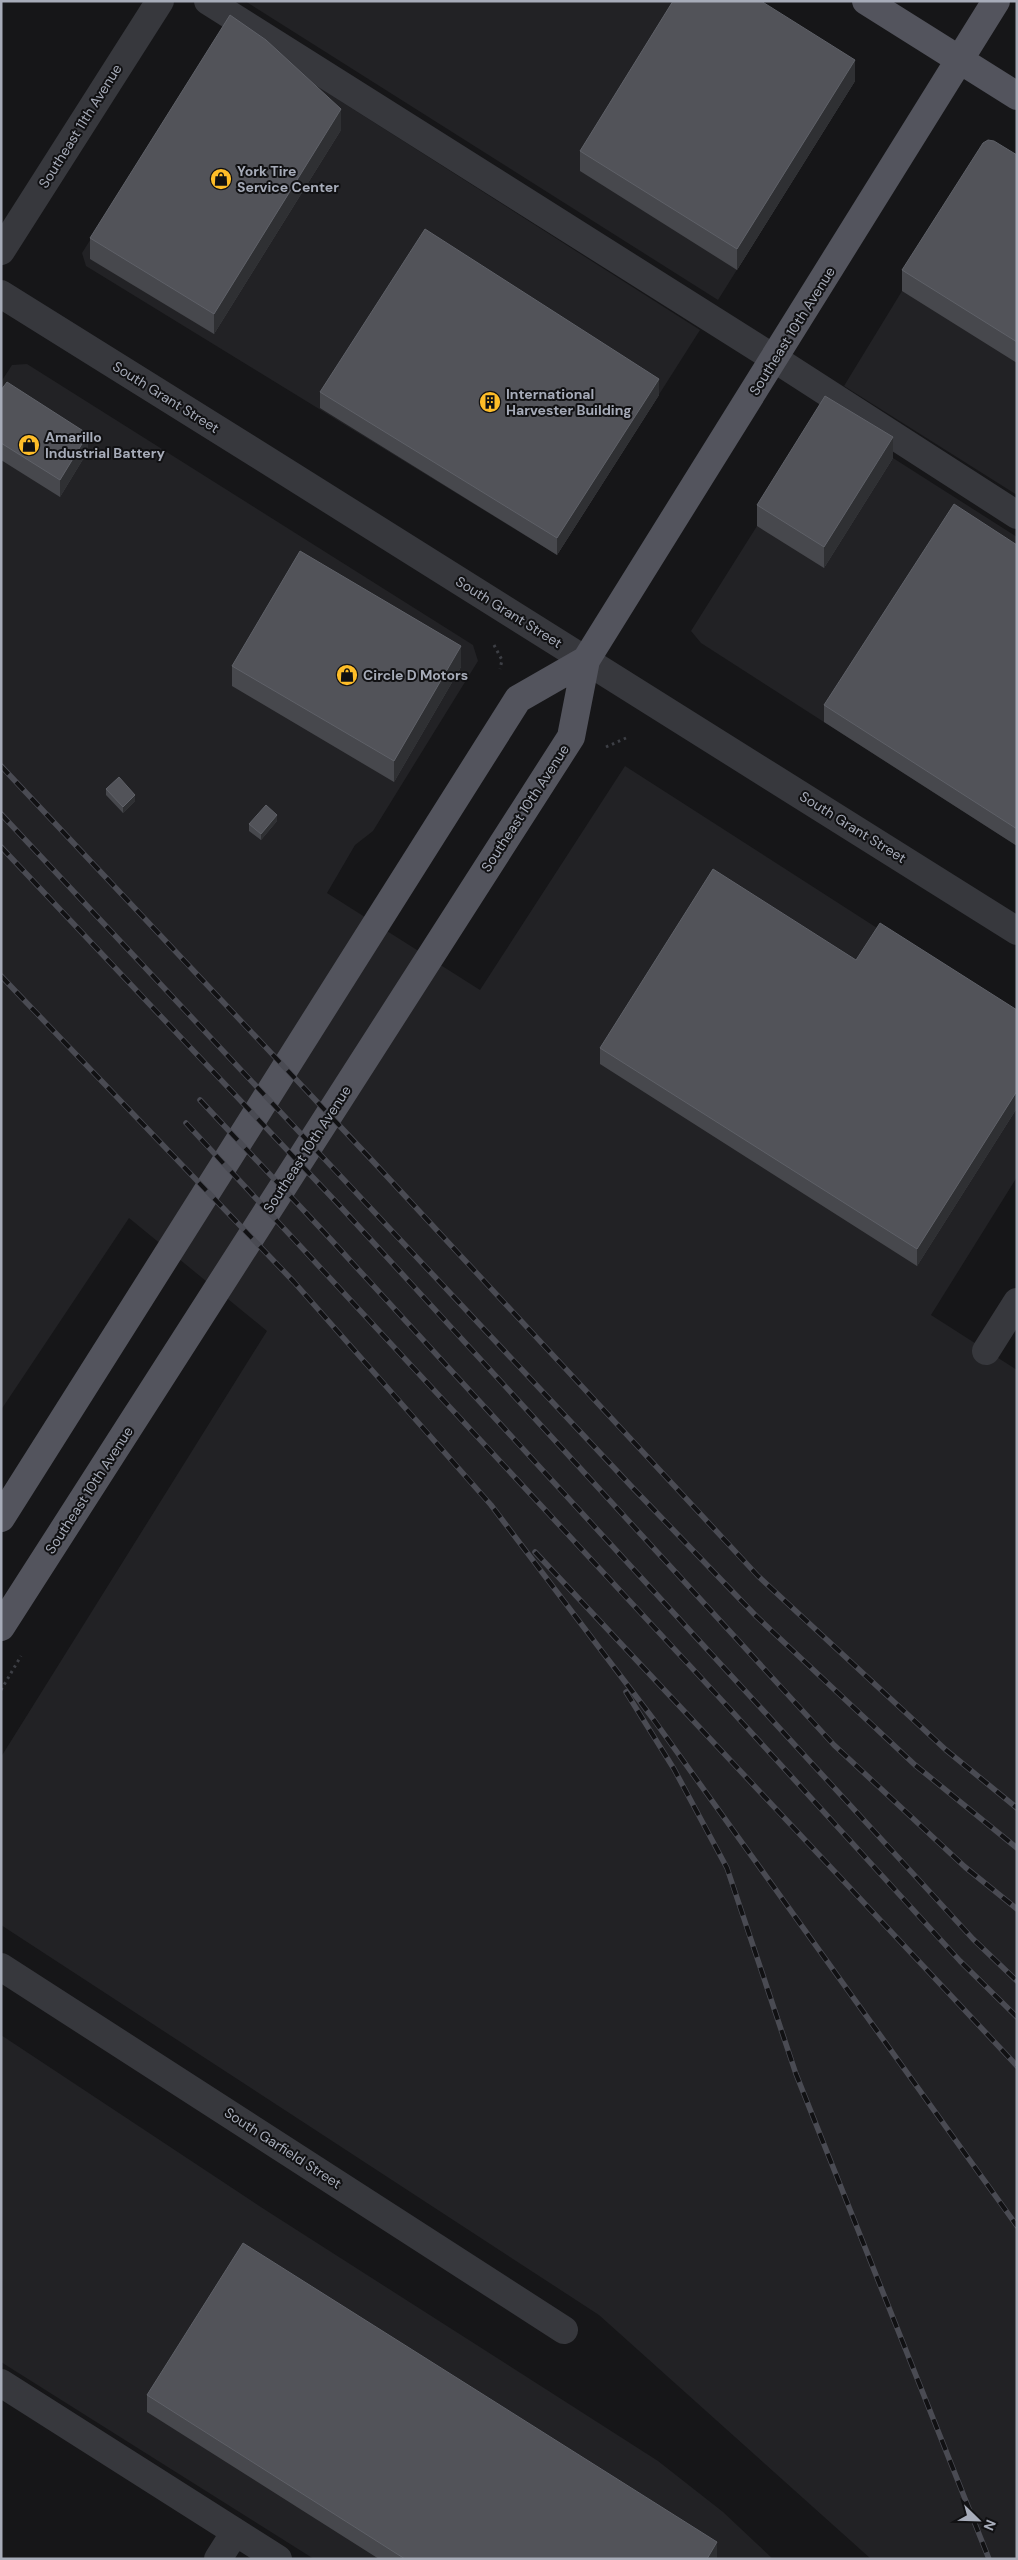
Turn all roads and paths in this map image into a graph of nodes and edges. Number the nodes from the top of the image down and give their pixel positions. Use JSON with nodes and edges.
{"nodes":[{"id":1,"x":160,"y":1,"type":"edge"},
{"id":2,"x":208,"y":1,"type":"edge"},
{"id":3,"x":866,"y":1,"type":"edge"},
{"id":4,"x":996,"y":1,"type":"edge"},
{"id":5,"x":959,"y":60,"type":"junction"},
{"id":6,"x":1017,"y":96,"type":"edge"},
{"id":7,"x":1,"y":251,"type":"edge"},
{"id":8,"x":1,"y":294,"type":"edge"},
{"id":9,"x":775,"y":359,"type":"junction"},
{"id":10,"x":1017,"y":515,"type":"edge"},
{"id":11,"x":586,"y":660,"type":"junction"},
{"id":12,"x":1017,"y":931,"type":"edge"},
{"id":13,"x":1017,"y":1302,"type":"edge"},
{"id":14,"x":986,"y":1350,"type":"dead end"},
{"id":15,"x":1,"y":1518,"type":"edge"},
{"id":16,"x":1,"y":1626,"type":"edge"},
{"id":17,"x":1,"y":1967,"type":"edge"},
{"id":18,"x":564,"y":2330,"type":"dead end"},
{"id":19,"x":1,"y":2383,"type":"edge"},
{"id":20,"x":235,"y":2532,"type":"junction"},
{"id":21,"x":218,"y":2559,"type":"edge"},
{"id":22,"x":278,"y":2559,"type":"edge"}],
"edges":[{"from":1,"to":7,"type":"street","name":"Southeast 11th Avenue"},
{"from":2,"to":9,"type":"street"},
{"from":3,"to":5,"type":"main road"},
{"from":4,"to":5,"type":"main road","name":"Southeast 10th Avenue"},
{"from":5,"to":6,"type":"main road"},
{"from":5,"to":9,"type":"main road","name":"Southeast 10th Avenue"},
{"from":8,"to":11,"type":"street","name":"South Grant Street"},
{"from":9,"to":10,"type":"street"},
{"from":9,"to":11,"type":"main road","name":"Southeast 10th Avenue"},
{"from":11,"to":12,"type":"street","name":"South Grant Street"},
{"from":11,"to":15,"type":"main road","name":"Southeast 10th Avenue"},
{"from":11,"to":16,"type":"main road","name":"Southeast 10th Avenue"},
{"from":13,"to":14,"type":"street"},
{"from":17,"to":18,"type":"street","name":"South Garfield Street"},
{"from":19,"to":20,"type":"street"},
{"from":20,"to":21,"type":"street"},
{"from":20,"to":22,"type":"street"}]}
